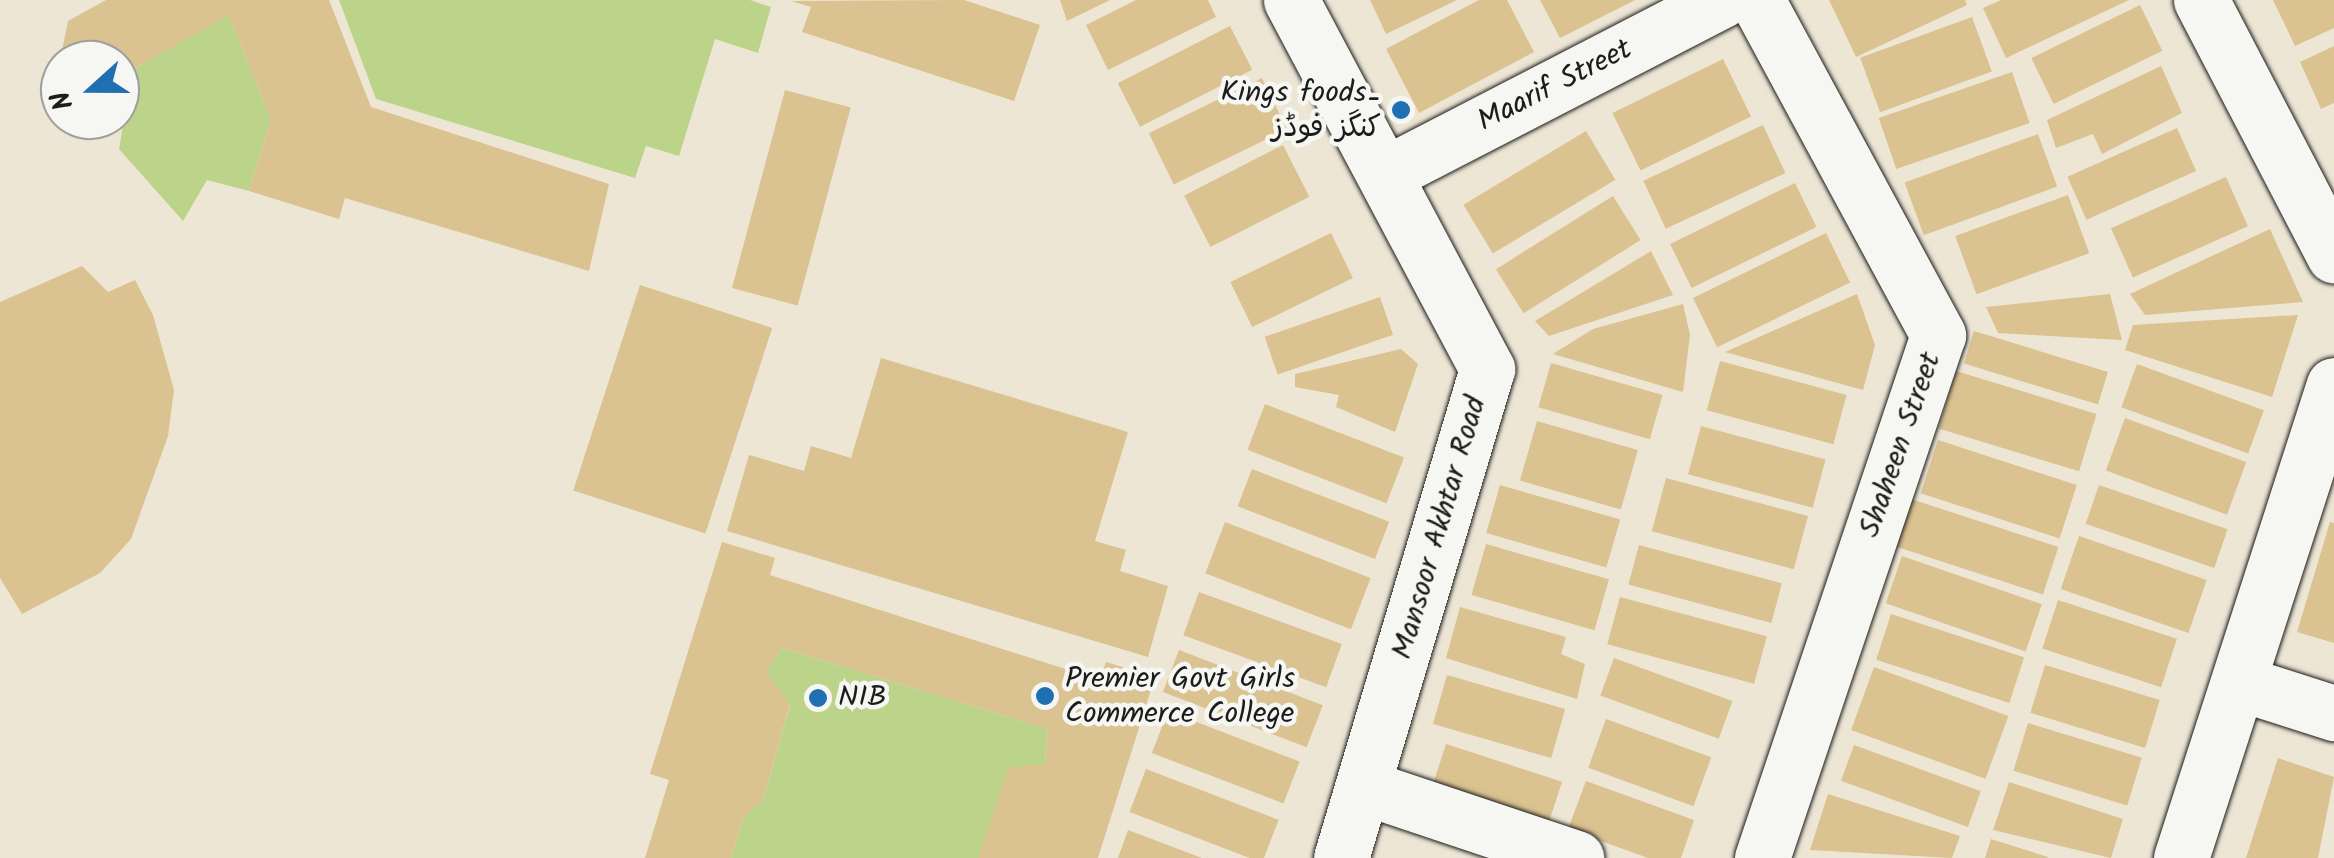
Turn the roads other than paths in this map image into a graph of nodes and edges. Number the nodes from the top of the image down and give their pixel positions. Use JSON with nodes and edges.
{"nodes":[{"id":1,"x":1291,"y":0,"type":"edge"},
{"id":2,"x":1722,"y":0,"type":"edge"},
{"id":3,"x":1757,"y":0,"type":"edge"},
{"id":4,"x":2201,"y":0,"type":"edge"},
{"id":5,"x":1389,"y":172,"type":"junction"},
{"id":6,"x":2334,"y":255,"type":"edge"},
{"id":7,"x":2334,"y":385,"type":"edge"},
{"id":8,"x":2243,"y":684,"type":"junction"},
{"id":9,"x":2334,"y":712,"type":"edge"},
{"id":10,"x":1364,"y":787,"type":"junction"},
{"id":11,"x":1341,"y":858,"type":"edge"},
{"id":12,"x":1576,"y":858,"type":"edge"},
{"id":13,"x":1762,"y":858,"type":"edge"},
{"id":14,"x":2181,"y":858,"type":"edge"}],
"edges":[{"from":1,"to":5,"type":"street","name":"Mansoor Akhtar Road"},
{"from":2,"to":5,"type":"street","name":"Maarif Street"},
{"from":3,"to":13,"type":"street","name":"Shaheen Street"},
{"from":4,"to":6,"type":"street"},
{"from":5,"to":10,"type":"street","name":"Mansoor Akhtar Road"},
{"from":7,"to":8,"type":"street"},
{"from":8,"to":9,"type":"street"},
{"from":8,"to":14,"type":"street"},
{"from":10,"to":11,"type":"street","name":"Mansoor Akhtar Road"},
{"from":10,"to":12,"type":"street"}]}
